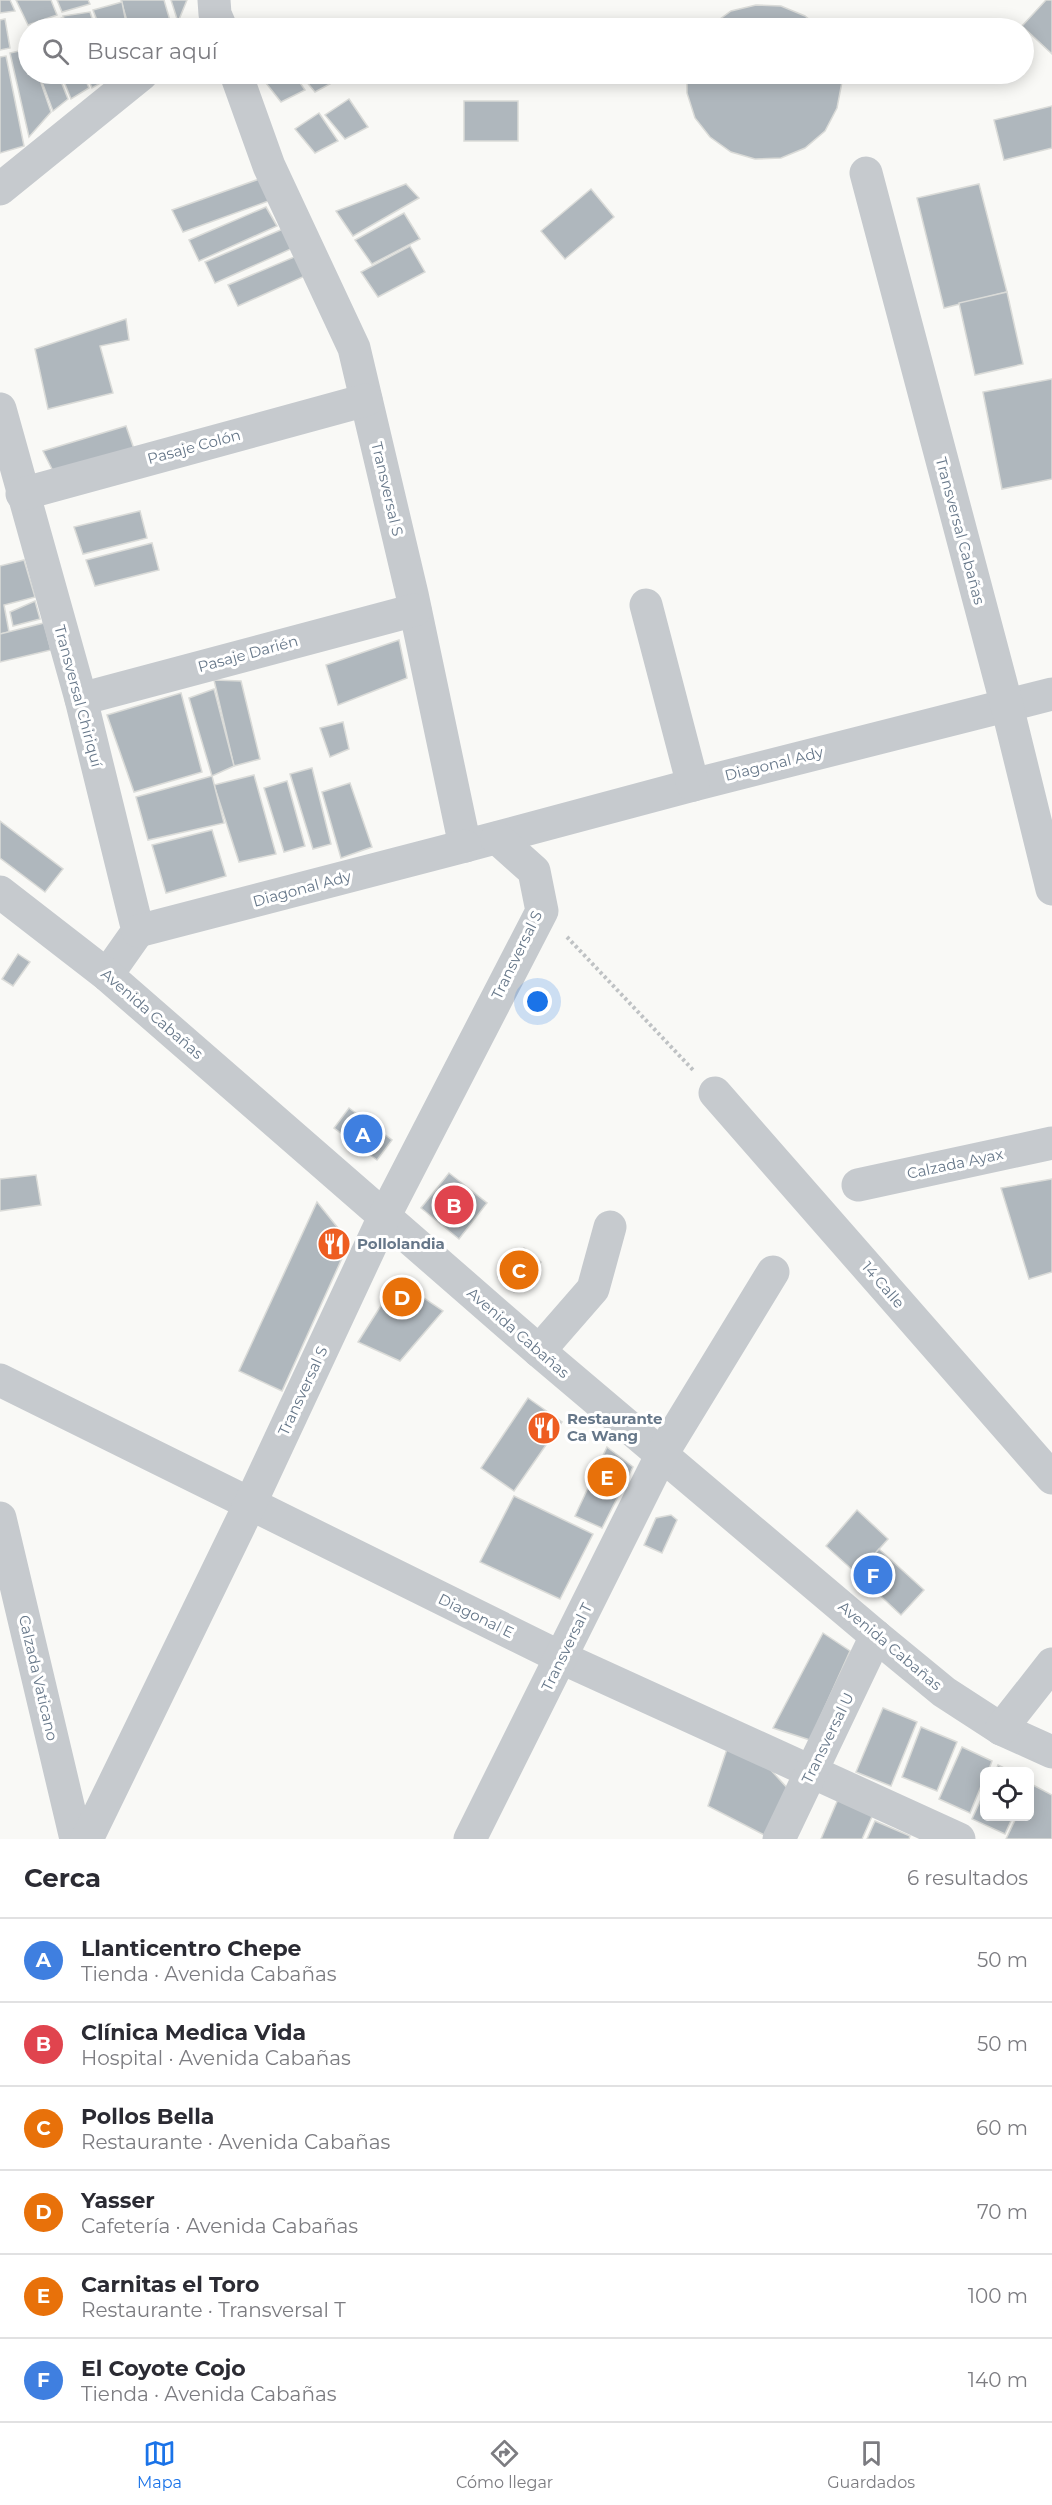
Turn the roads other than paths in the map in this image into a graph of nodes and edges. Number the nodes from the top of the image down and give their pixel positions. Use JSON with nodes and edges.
{"nodes":[{"id":1,"x":130,"y":84,"type":"edge"},
{"id":2,"x":240,"y":84,"type":"edge"},
{"id":3,"x":866,"y":173,"type":"dead end"},
{"id":4,"x":0,"y":189,"type":"edge"},
{"id":5,"x":366,"y":400,"type":"junction"},
{"id":6,"x":0,"y":409,"type":"edge"},
{"id":7,"x":22,"y":494,"type":"junction"},
{"id":8,"x":646,"y":605,"type":"dead end"},
{"id":9,"x":415,"y":610,"type":"junction"},
{"id":10,"x":1052,"y":694,"type":"edge"},
{"id":11,"x":81,"y":699,"type":"junction"},
{"id":12,"x":1007,"y":706,"type":"junction"},
{"id":13,"x":693,"y":785,"type":"junction"},
{"id":14,"x":497,"y":838,"type":"junction"},
{"id":15,"x":465,"y":846,"type":"junction"},
{"id":16,"x":1052,"y":889,"type":"edge"},
{"id":17,"x":0,"y":892,"type":"edge"},
{"id":18,"x":138,"y":932,"type":"junction"},
{"id":19,"x":107,"y":975,"type":"junction"},
{"id":20,"x":715,"y":1093,"type":"road end"},
{"id":21,"x":1052,"y":1143,"type":"edge"},
{"id":22,"x":858,"y":1185,"type":"dead end"},
{"id":23,"x":384,"y":1217,"type":"junction"},
{"id":24,"x":610,"y":1227,"type":"dead end"},
{"id":25,"x":773,"y":1272,"type":"dead end"},
{"id":26,"x":539,"y":1352,"type":"junction"},
{"id":27,"x":0,"y":1380,"type":"edge"},
{"id":28,"x":662,"y":1454,"type":"junction"},
{"id":29,"x":1052,"y":1478,"type":"edge"},
{"id":30,"x":250,"y":1504,"type":"junction"},
{"id":31,"x":0,"y":1518,"type":"edge"},
{"id":32,"x":876,"y":1636,"type":"junction"},
{"id":33,"x":562,"y":1658,"type":"junction"},
{"id":34,"x":1052,"y":1664,"type":"edge"},
{"id":35,"x":1001,"y":1729,"type":"junction"},
{"id":36,"x":1052,"y":1752,"type":"edge"},
{"id":37,"x":811,"y":1772,"type":"junction"},
{"id":38,"x":76,"y":1839,"type":"edge"},
{"id":39,"x":87,"y":1839,"type":"edge"},
{"id":40,"x":470,"y":1839,"type":"edge"},
{"id":41,"x":779,"y":1839,"type":"edge"},
{"id":42,"x":958,"y":1839,"type":"edge"}],
"edges":[{"from":1,"to":4,"type":"street"},
{"from":2,"to":5,"type":"street","name":"Transversal S"},
{"from":3,"to":12,"type":"street","name":"Transversal Cabañas"},
{"from":5,"to":7,"type":"street","name":"Pasaje Colón"},
{"from":5,"to":9,"type":"street","name":"Transversal S"},
{"from":6,"to":7,"type":"street","name":"Transversal Chiriquí"},
{"from":7,"to":11,"type":"street","name":"Transversal Chiriquí"},
{"from":8,"to":13,"type":"street"},
{"from":9,"to":11,"type":"street","name":"Pasaje Darién"},
{"from":9,"to":15,"type":"street","name":"Transversal S"},
{"from":10,"to":12,"type":"street","name":"Diagonal Ady"},
{"from":11,"to":18,"type":"street","name":"Transversal Chiriquí"},
{"from":12,"to":13,"type":"street","name":"Diagonal Ady"},
{"from":12,"to":16,"type":"street","name":"Transversal Cabañas"},
{"from":13,"to":14,"type":"street","name":"Diagonal Ady"},
{"from":14,"to":15,"type":"street"},
{"from":14,"to":23,"type":"street","name":"Transversal S"},
{"from":15,"to":18,"type":"street","name":"Diagonal Ady"},
{"from":17,"to":19,"type":"street","name":"Avenida Cabañas"},
{"from":18,"to":19,"type":"street"},
{"from":19,"to":23,"type":"street","name":"Avenida Cabañas"},
{"from":20,"to":29,"type":"street","name":"14 Calle"},
{"from":21,"to":22,"type":"street","name":"Calzada Ayax"},
{"from":23,"to":26,"type":"street","name":"Avenida Cabañas"},
{"from":23,"to":30,"type":"street","name":"Transversal S"},
{"from":24,"to":26,"type":"street"},
{"from":25,"to":28,"type":"street","name":"Transversal T"},
{"from":26,"to":28,"type":"street","name":"Avenida Cabañas"},
{"from":27,"to":30,"type":"street","name":"Diagonal E"},
{"from":28,"to":32,"type":"street","name":"Avenida Cabañas"},
{"from":28,"to":33,"type":"street","name":"Transversal T"},
{"from":30,"to":33,"type":"street","name":"Diagonal E"},
{"from":30,"to":39,"type":"street","name":"Transversal S"},
{"from":31,"to":38,"type":"street","name":"Calzada Vaticano"},
{"from":32,"to":35,"type":"street","name":"Avenida Cabañas"},
{"from":32,"to":37,"type":"street","name":"Transversal U"},
{"from":33,"to":37,"type":"street","name":"Diagonal E"},
{"from":33,"to":40,"type":"street","name":"Transversal T"},
{"from":34,"to":35,"type":"street"},
{"from":35,"to":36,"type":"street","name":"Avenida Cabañas"},
{"from":37,"to":41,"type":"street","name":"Transversal U"},
{"from":37,"to":42,"type":"street","name":"Diagonal E"}]}
